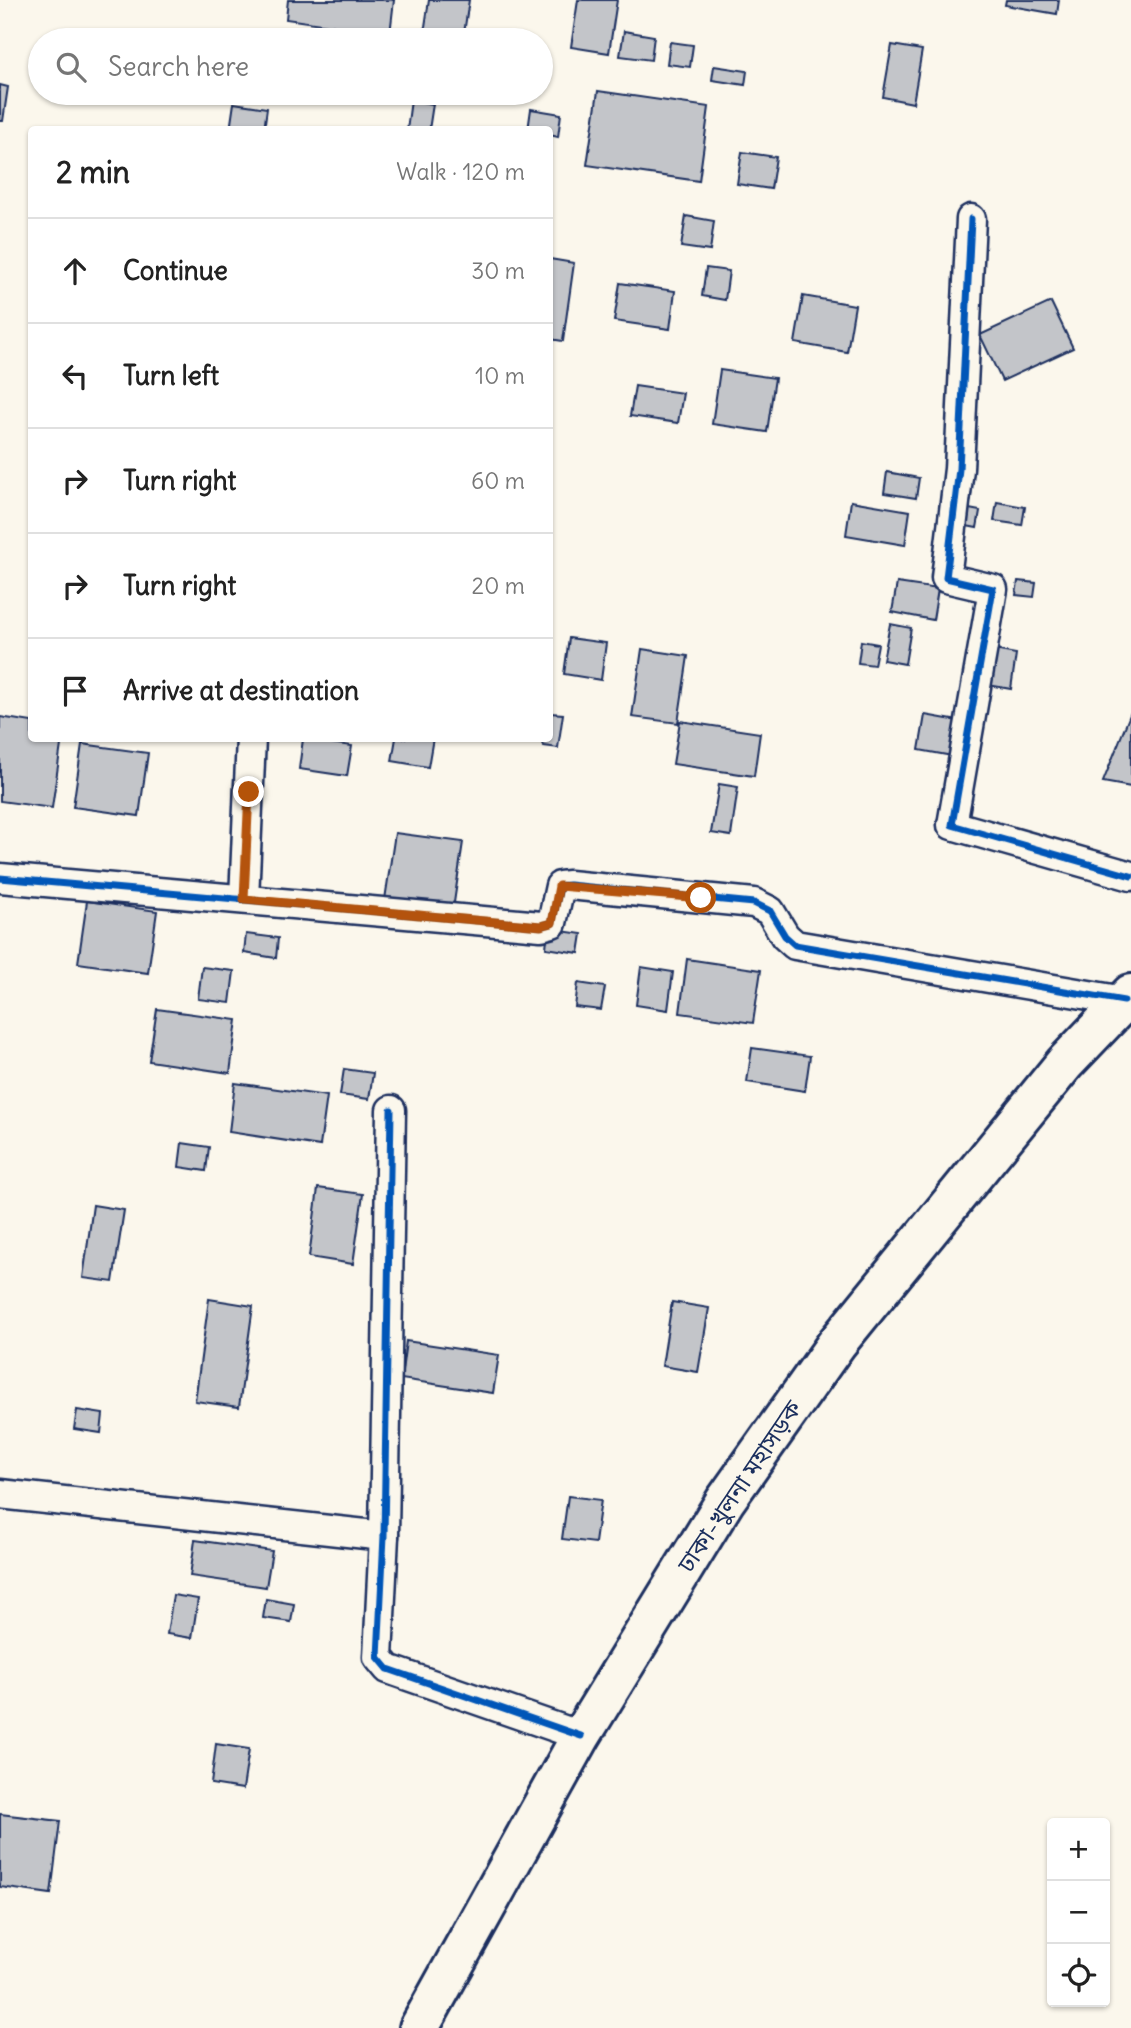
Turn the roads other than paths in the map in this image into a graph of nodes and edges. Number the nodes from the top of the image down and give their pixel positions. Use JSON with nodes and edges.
{"nodes":[{"id":1,"x":971,"y":219,"type":"dead end"},
{"id":2,"x":251,"y":742,"type":"edge"},
{"id":3,"x":1131,"y":876,"type":"edge"},
{"id":4,"x":0,"y":878,"type":"edge"},
{"id":5,"x":244,"y":899,"type":"junction"},
{"id":6,"x":1127,"y":997,"type":"edge"},
{"id":7,"x":391,"y":1110,"type":"dead end"},
{"id":8,"x":0,"y":1494,"type":"edge"},
{"id":9,"x":384,"y":1536,"type":"junction"},
{"id":10,"x":581,"y":1736,"type":"junction"},
{"id":11,"x":419,"y":2028,"type":"edge"}],
"edges":[{"from":1,"to":3,"type":"street"},
{"from":2,"to":5,"type":"street"},
{"from":4,"to":5,"type":"street"},
{"from":5,"to":6,"type":"street"},
{"from":6,"to":10,"type":"highway","name":"ঢাকা-খুলনা মহাসড়ক"},
{"from":7,"to":9,"type":"street"},
{"from":8,"to":9,"type":"street"},
{"from":9,"to":10,"type":"street"},
{"from":10,"to":11,"type":"highway","name":"ঢাকা-খুলনা মহাসড়ক"}]}
